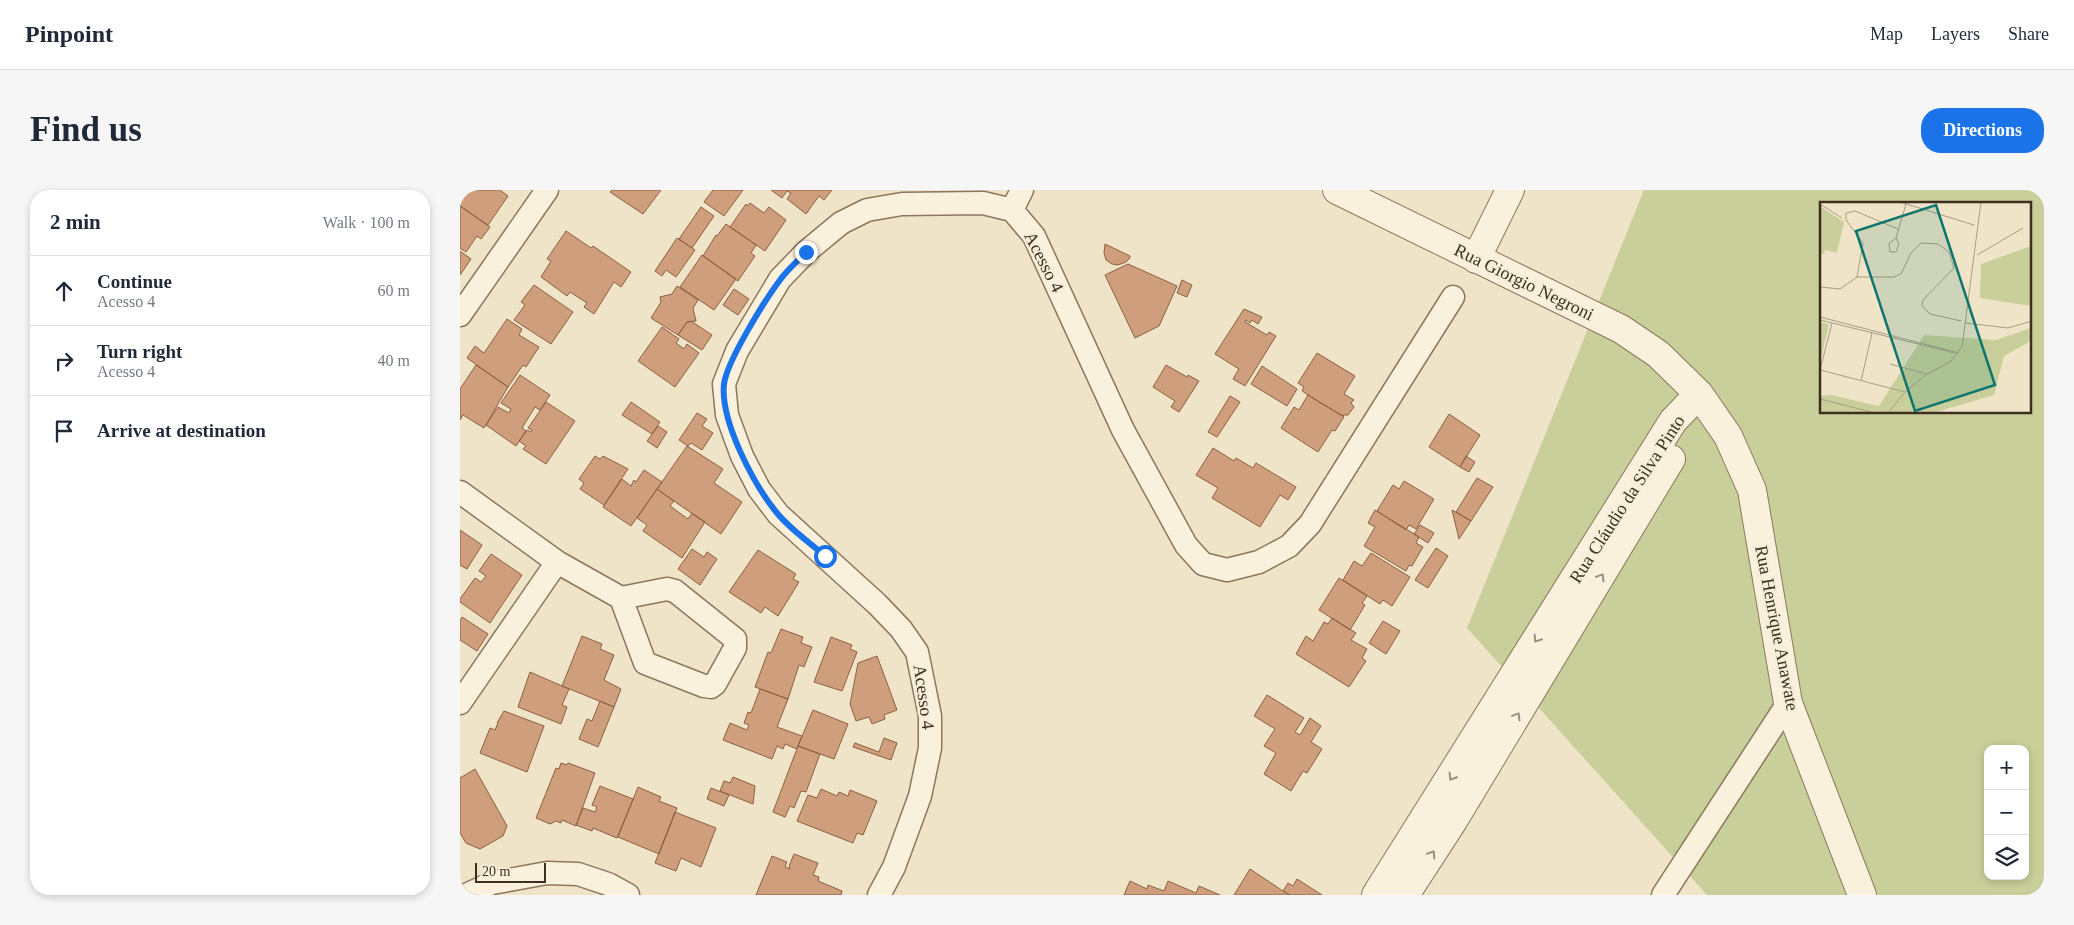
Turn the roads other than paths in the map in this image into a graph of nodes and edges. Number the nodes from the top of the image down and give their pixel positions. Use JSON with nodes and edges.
{"nodes":[{"id":1,"x":547,"y":190,"type":"edge"},
{"id":2,"x":1022,"y":190,"type":"edge"},
{"id":3,"x":1337,"y":190,"type":"edge"},
{"id":4,"x":1510,"y":190,"type":"edge"},
{"id":5,"x":1012,"y":210,"type":"junction"},
{"id":6,"x":1476,"y":259,"type":"junction"},
{"id":7,"x":1452,"y":297,"type":"dead end"},
{"id":8,"x":460,"y":315,"type":"edge"},
{"id":9,"x":1699,"y":394,"type":"junction"},
{"id":10,"x":460,"y":492,"type":"edge"},
{"id":11,"x":557,"y":562,"type":"junction"},
{"id":12,"x":621,"y":598,"type":"junction"},
{"id":13,"x":460,"y":703,"type":"edge"},
{"id":14,"x":1788,"y":703,"type":"junction"},
{"id":15,"x":1443,"y":814,"type":"junction"},
{"id":16,"x":466,"y":895,"type":"edge"},
{"id":17,"x":628,"y":895,"type":"edge"},
{"id":18,"x":879,"y":895,"type":"edge"},
{"id":19,"x":1376,"y":895,"type":"edge"},
{"id":20,"x":1406,"y":895,"type":"edge"},
{"id":21,"x":1664,"y":895,"type":"edge"},
{"id":22,"x":1862,"y":895,"type":"edge"}],
"edges":[{"from":1,"to":8,"type":"street"},
{"from":2,"to":5,"type":"street"},
{"from":3,"to":6,"type":"street","name":"Rua Giorgio Negroni"},
{"from":4,"to":6,"type":"street"},
{"from":5,"to":7,"type":"street","name":"Acesso 4"},
{"from":5,"to":18,"type":"street","name":"Acesso 4"},
{"from":6,"to":9,"type":"street","name":"Rua Giorgio Negroni"},
{"from":9,"to":14,"type":"street","name":"Rua Henrique Anawate"},
{"from":9,"to":15,"type":"street","name":"Rua Cláudio da Silva Pinto"},
{"from":10,"to":11,"type":"street"},
{"from":11,"to":12,"type":"street"},
{"from":11,"to":13,"type":"street"},
{"from":12,"to":12,"type":"street"},
{"from":14,"to":21,"type":"street"},
{"from":14,"to":22,"type":"street","name":"Rua Henrique Anawate"},
{"from":15,"to":19,"type":"street","name":"Rua Cláudio da Silva Pinto"},
{"from":20,"to":15,"type":"street","name":"Rua Cláudio da Silva Pinto","one_way":true},
{"from":16,"to":17,"type":"street"}]}
